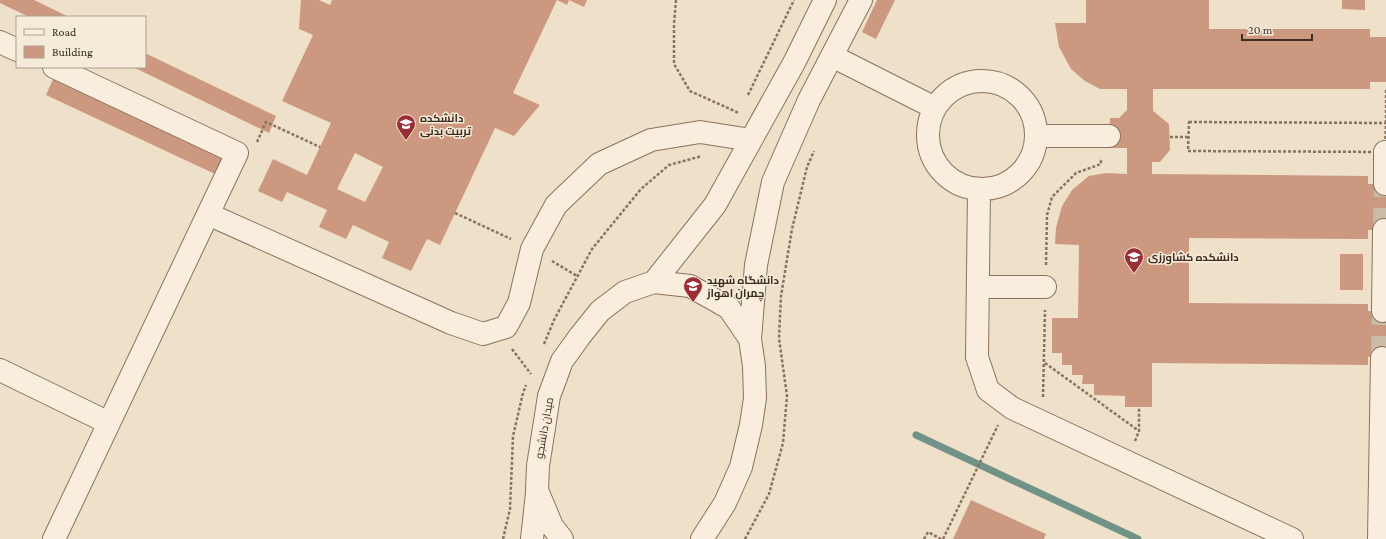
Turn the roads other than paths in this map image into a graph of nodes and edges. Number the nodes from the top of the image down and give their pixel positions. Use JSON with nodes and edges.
{"nodes":[{"id":1,"x":825,"y":0,"type":"edge"},
{"id":2,"x":861,"y":0,"type":"edge"},
{"id":3,"x":0,"y":42,"type":"edge"},
{"id":4,"x":16,"y":50,"type":"edge"},
{"id":5,"x":832,"y":56,"type":"junction"},
{"id":6,"x":56,"y":68,"type":"edge"},
{"id":7,"x":935,"y":108,"type":"junction"},
{"id":8,"x":1036,"y":136,"type":"junction"},
{"id":9,"x":1109,"y":136,"type":"dead end"},
{"id":10,"x":752,"y":140,"type":"junction"},
{"id":11,"x":1385,"y":152,"type":"edge"},
{"id":12,"x":1385,"y":184,"type":"edge"},
{"id":13,"x":979,"y":190,"type":"junction"},
{"id":14,"x":208,"y":214,"type":"junction"},
{"id":15,"x":1384,"y":230,"type":"dead end"},
{"id":16,"x":654,"y":282,"type":"junction"},
{"id":17,"x":978,"y":287,"type":"junction"},
{"id":18,"x":1045,"y":287,"type":"dead end"},
{"id":19,"x":1383,"y":311,"type":"dead end"},
{"id":20,"x":750,"y":339,"type":"junction"},
{"id":21,"x":1382,"y":358,"type":"dead end"},
{"id":22,"x":0,"y":370,"type":"edge"},
{"id":23,"x":109,"y":423,"type":"junction"},
{"id":24,"x":537,"y":490,"type":"junction"},
{"id":25,"x":704,"y":537,"type":"edge"},
{"id":26,"x":54,"y":539,"type":"edge"},
{"id":27,"x":532,"y":539,"type":"edge"},
{"id":28,"x":562,"y":539,"type":"edge"},
{"id":29,"x":1292,"y":539,"type":"edge"},
{"id":30,"x":1379,"y":539,"type":"edge"}],
"edges":[{"from":1,"to":10,"type":"lane"},
{"from":2,"to":5,"type":"lane"},
{"from":3,"to":4,"type":"lane"},
{"from":5,"to":7,"type":"lane"},
{"from":5,"to":20,"type":"lane"},
{"from":6,"to":14,"type":"lane"},
{"from":7,"to":8,"type":"lane"},
{"from":7,"to":13,"type":"lane"},
{"from":8,"to":9,"type":"lane"},
{"from":8,"to":13,"type":"lane"},
{"from":10,"to":14,"type":"lane"},
{"from":10,"to":16,"type":"lane"},
{"from":11,"to":12,"type":"lane"},
{"from":13,"to":17,"type":"lane"},
{"from":14,"to":23,"type":"lane"},
{"from":15,"to":19,"type":"lane"},
{"from":16,"to":20,"type":"lane","name":"میدان دانشجو"},
{"from":16,"to":24,"type":"lane","name":"میدان دانشجو"},
{"from":17,"to":18,"type":"lane"},
{"from":17,"to":29,"type":"lane"},
{"from":20,"to":25,"type":"lane","name":"میدان دانشجو"},
{"from":21,"to":30,"type":"lane"},
{"from":22,"to":23,"type":"lane"},
{"from":23,"to":26,"type":"lane"},
{"from":24,"to":27,"type":"lane"},
{"from":24,"to":28,"type":"lane","name":"میدان دانشجو"}]}
